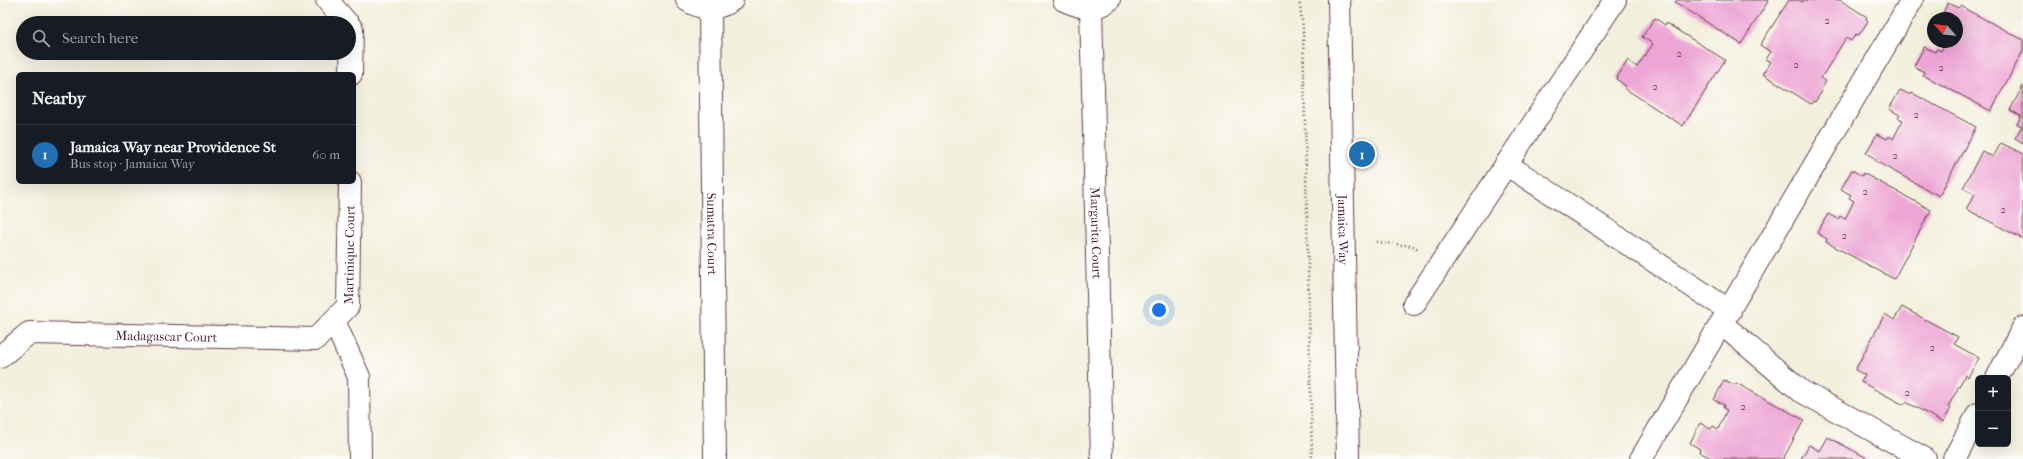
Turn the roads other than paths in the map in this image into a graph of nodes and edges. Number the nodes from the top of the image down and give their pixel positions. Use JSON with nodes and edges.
{"nodes":[{"id":1,"x":327,"y":0,"type":"edge"},
{"id":2,"x":687,"y":0,"type":"edge"},
{"id":3,"x":732,"y":0,"type":"edge"},
{"id":4,"x":1064,"y":0,"type":"edge"},
{"id":5,"x":1339,"y":0,"type":"edge"},
{"id":6,"x":1615,"y":0,"type":"edge"},
{"id":7,"x":1912,"y":0,"type":"edge"},
{"id":8,"x":1100,"y":4,"type":"edge"},
{"id":9,"x":710,"y":8,"type":"junction"},
{"id":10,"x":341,"y":16,"type":"edge"},
{"id":11,"x":351,"y":60,"type":"edge"},
{"id":12,"x":351,"y":72,"type":"edge"},
{"id":13,"x":1506,"y":164,"type":"junction"},
{"id":14,"x":350,"y":184,"type":"edge"},
{"id":15,"x":1414,"y":304,"type":"dead end"},
{"id":16,"x":1726,"y":318,"type":"junction"},
{"id":17,"x":334,"y":321,"type":"junction"},
{"id":18,"x":2023,"y":328,"type":"edge"},
{"id":19,"x":0,"y":357,"type":"edge"},
{"id":20,"x":1999,"y":375,"type":"edge"},
{"id":21,"x":1975,"y":420,"type":"edge"},
{"id":22,"x":360,"y":459,"type":"edge"},
{"id":23,"x":714,"y":459,"type":"edge"},
{"id":24,"x":1102,"y":459,"type":"edge"},
{"id":25,"x":1348,"y":459,"type":"edge"},
{"id":26,"x":1641,"y":459,"type":"edge"},
{"id":27,"x":1925,"y":459,"type":"edge"},
{"id":28,"x":1954,"y":459,"type":"edge"}],
"edges":[{"from":1,"to":10,"type":"street"},
{"from":2,"to":9,"type":"street"},
{"from":3,"to":9,"type":"street"},
{"from":4,"to":8,"type":"street"},
{"from":5,"to":25,"type":"street","name":"Jamaica Way"},
{"from":6,"to":13,"type":"street"},
{"from":7,"to":16,"type":"street"},
{"from":8,"to":24,"type":"street","name":"Margarita Court"},
{"from":9,"to":23,"type":"street","name":"Sumatra Court"},
{"from":11,"to":12,"type":"street"},
{"from":13,"to":15,"type":"street"},
{"from":13,"to":16,"type":"street"},
{"from":14,"to":17,"type":"street","name":"Martinique Court"},
{"from":16,"to":26,"type":"street"},
{"from":16,"to":27,"type":"street"},
{"from":17,"to":19,"type":"street","name":"Madagascar Court"},
{"from":17,"to":22,"type":"street","name":"Martinique Court"},
{"from":18,"to":20,"type":"street"},
{"from":21,"to":28,"type":"street"}]}
